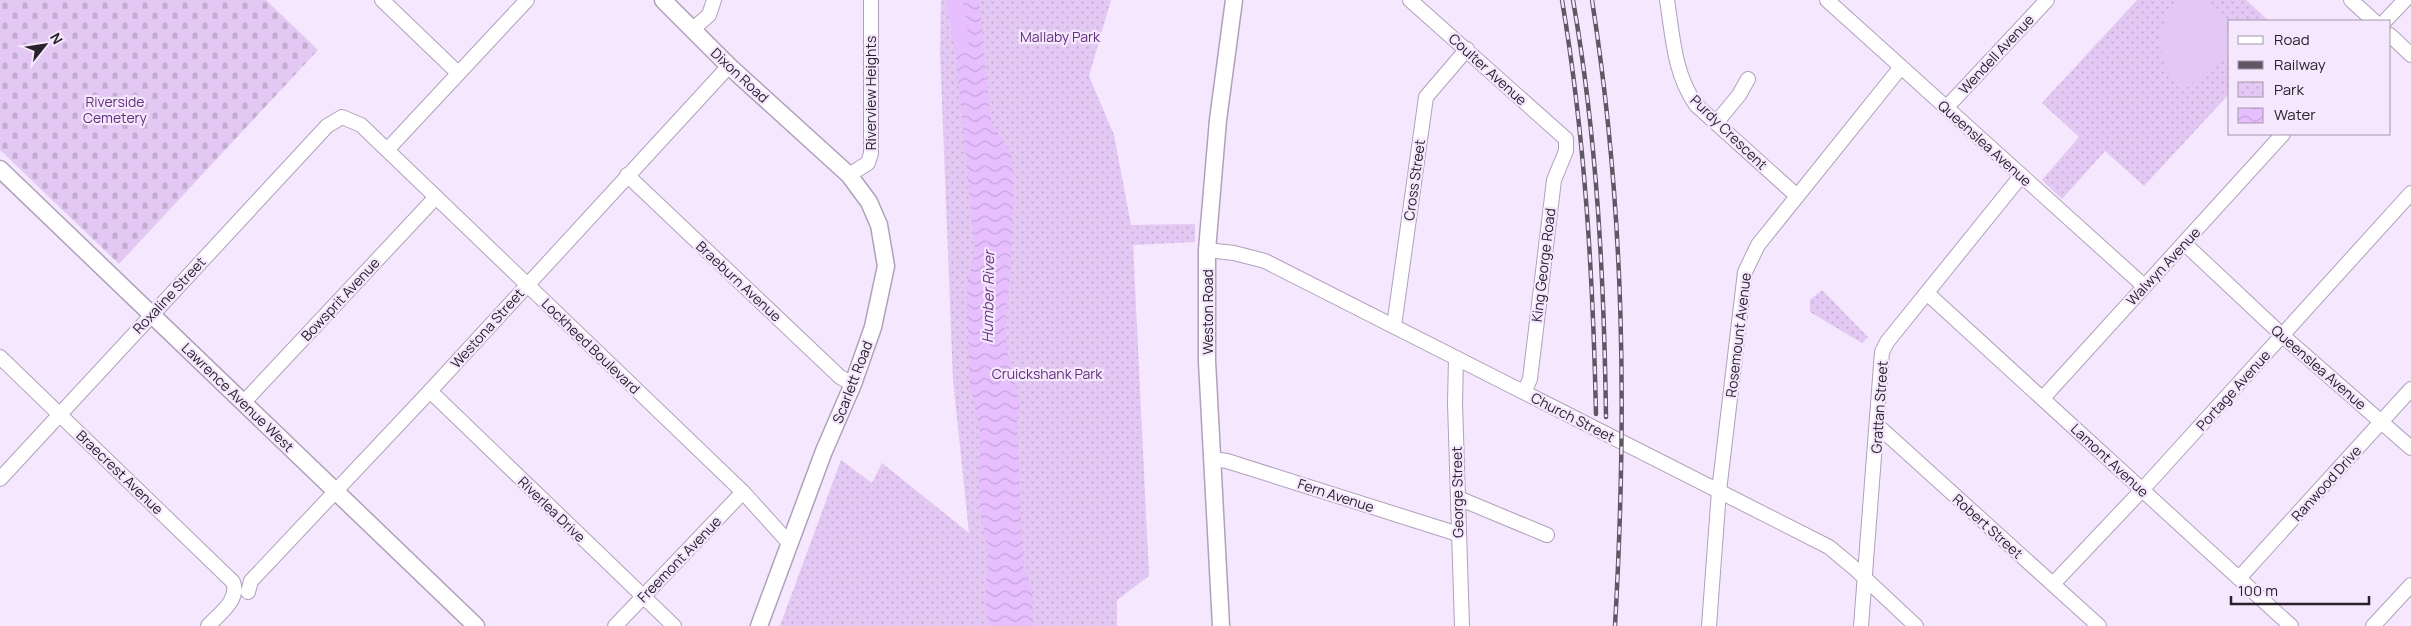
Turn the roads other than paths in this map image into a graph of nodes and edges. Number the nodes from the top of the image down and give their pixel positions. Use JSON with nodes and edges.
{"nodes":[{"id":1,"x":382,"y":0,"type":"edge"},
{"id":2,"x":527,"y":0,"type":"edge"},
{"id":3,"x":663,"y":0,"type":"edge"},
{"id":4,"x":714,"y":0,"type":"edge"},
{"id":5,"x":871,"y":0,"type":"edge"},
{"id":6,"x":1234,"y":0,"type":"edge"},
{"id":7,"x":1410,"y":0,"type":"edge"},
{"id":8,"x":1667,"y":0,"type":"edge"},
{"id":9,"x":1827,"y":0,"type":"edge"},
{"id":10,"x":2047,"y":0,"type":"edge"},
{"id":11,"x":2351,"y":0,"type":"edge"},
{"id":12,"x":2405,"y":0,"type":"edge"},
{"id":13,"x":2373,"y":20,"type":"edge"},
{"id":14,"x":2385,"y":20,"type":"edge"},
{"id":15,"x":693,"y":29,"type":"junction"},
{"id":16,"x":2391,"y":36,"type":"edge"},
{"id":17,"x":1467,"y":49,"type":"junction"},
{"id":18,"x":2411,"y":55,"type":"edge"},
{"id":19,"x":729,"y":66,"type":"junction"},
{"id":20,"x":1901,"y":67,"type":"junction"},
{"id":21,"x":458,"y":73,"type":"junction"},
{"id":22,"x":1748,"y":80,"type":"dead end"},
{"id":23,"x":1946,"y":108,"type":"junction"},
{"id":24,"x":342,"y":117,"type":"joint"},
{"id":25,"x":1716,"y":122,"type":"junction"},
{"id":26,"x":2282,"y":135,"type":"edge"},
{"id":27,"x":1566,"y":139,"type":"joint"},
{"id":28,"x":820,"y":148,"type":"joint"},
{"id":29,"x":388,"y":150,"type":"junction"},
{"id":30,"x":0,"y":168,"type":"edge"},
{"id":31,"x":626,"y":175,"type":"junction"},
{"id":32,"x":850,"y":175,"type":"junction"},
{"id":33,"x":2021,"y":176,"type":"junction"},
{"id":34,"x":2411,"y":193,"type":"edge"},
{"id":35,"x":1797,"y":196,"type":"junction"},
{"id":36,"x":436,"y":197,"type":"junction"},
{"id":37,"x":2184,"y":243,"type":"junction"},
{"id":38,"x":1207,"y":250,"type":"junction"},
{"id":39,"x":526,"y":284,"type":"junction"},
{"id":40,"x":2144,"y":286,"type":"junction"},
{"id":41,"x":1928,"y":294,"type":"junction"},
{"id":42,"x":152,"y":313,"type":"junction"},
{"id":43,"x":1394,"y":326,"type":"junction"},
{"id":44,"x":2283,"y":336,"type":"junction"},
{"id":45,"x":0,"y":357,"type":"edge"},
{"id":46,"x":1456,"y":358,"type":"junction"},
{"id":47,"x":853,"y":384,"type":"junction"},
{"id":48,"x":2411,"y":389,"type":"edge"},
{"id":49,"x":430,"y":391,"type":"junction"},
{"id":50,"x":1524,"y":392,"type":"junction"},
{"id":51,"x":2043,"y":398,"type":"junction"},
{"id":52,"x":244,"y":402,"type":"junction"},
{"id":53,"x":59,"y":414,"type":"junction"},
{"id":54,"x":2382,"y":421,"type":"junction"},
{"id":55,"x":1878,"y":426,"type":"junction"},
{"id":56,"x":2411,"y":448,"type":"edge"},
{"id":57,"x":1213,"y":459,"type":"junction"},
{"id":58,"x":0,"y":479,"type":"edge"},
{"id":59,"x":2142,"y":490,"type":"junction"},
{"id":60,"x":336,"y":491,"type":"junction"},
{"id":61,"x":1719,"y":491,"type":"junction"},
{"id":62,"x":742,"y":492,"type":"junction"},
{"id":63,"x":1458,"y":498,"type":"junction"},
{"id":64,"x":1458,"y":534,"type":"junction"},
{"id":65,"x":1547,"y":535,"type":"dead end"},
{"id":66,"x":790,"y":544,"type":"junction"},
{"id":67,"x":2240,"y":577,"type":"junction"},
{"id":68,"x":1865,"y":580,"type":"junction"},
{"id":69,"x":2053,"y":584,"type":"junction"},
{"id":70,"x":2411,"y":584,"type":"edge"},
{"id":71,"x":242,"y":591,"type":"junction"},
{"id":72,"x":643,"y":596,"type":"junction"},
{"id":73,"x":208,"y":626,"type":"edge"},
{"id":74,"x":476,"y":626,"type":"edge"},
{"id":75,"x":615,"y":626,"type":"edge"},
{"id":76,"x":674,"y":626,"type":"edge"},
{"id":77,"x":759,"y":626,"type":"edge"},
{"id":78,"x":1220,"y":626,"type":"edge"},
{"id":79,"x":1462,"y":626,"type":"edge"},
{"id":80,"x":1709,"y":626,"type":"edge"},
{"id":81,"x":1861,"y":626,"type":"edge"},
{"id":82,"x":1916,"y":626,"type":"edge"},
{"id":83,"x":2099,"y":626,"type":"edge"},
{"id":84,"x":2291,"y":626,"type":"edge"},
{"id":85,"x":2374,"y":626,"type":"edge"}],
"edges":[{"from":1,"to":21,"type":"street"},
{"from":2,"to":21,"type":"street"},
{"from":3,"to":15,"type":"main road","name":"Dixon Road"},
{"from":4,"to":15,"type":"street"},
{"from":5,"to":32,"type":"street","name":"Riverview Heights"},
{"from":6,"to":38,"type":"main road","name":"Weston Road"},
{"from":7,"to":17,"type":"street","name":"Coulter Avenue"},
{"from":8,"to":25,"type":"street","name":"Purdy Crescent"},
{"from":9,"to":20,"type":"street","name":"Queenslea Avenue"},
{"from":10,"to":23,"type":"street","name":"Wendell Avenue"},
{"from":11,"to":13,"type":"street"},
{"from":12,"to":14,"type":"street"},
{"from":15,"to":19,"type":"main road","name":"Dixon Road"},
{"from":16,"to":18,"type":"street"},
{"from":17,"to":27,"type":"street","name":"Coulter Avenue"},
{"from":17,"to":43,"type":"street","name":"Cross Street"},
{"from":19,"to":28,"type":"main road","name":"Dixon Road"},
{"from":19,"to":31,"type":"street","name":"Westona Street"},
{"from":20,"to":23,"type":"street","name":"Queenslea Avenue"},
{"from":20,"to":35,"type":"street","name":"Rosemount Avenue"},
{"from":21,"to":29,"type":"street"},
{"from":22,"to":25,"type":"street"},
{"from":23,"to":33,"type":"street","name":"Queenslea Avenue"},
{"from":24,"to":29,"type":"street","name":"Lockheed Boulevard"},
{"from":24,"to":42,"type":"street","name":"Roxaline Street"},
{"from":25,"to":35,"type":"street","name":"Purdy Crescent"},
{"from":26,"to":37,"type":"street","name":"Walwyn Avenue"},
{"from":27,"to":50,"type":"street","name":"King George Road"},
{"from":28,"to":32,"type":"main road","name":"Scarlett Road"},
{"from":29,"to":36,"type":"street","name":"Lockheed Boulevard"},
{"from":30,"to":42,"type":"main road","name":"Lawrence Avenue West"},
{"from":31,"to":39,"type":"street","name":"Westona Street"},
{"from":31,"to":47,"type":"street","name":"Braeburn Avenue"},
{"from":32,"to":47,"type":"main road","name":"Scarlett Road"},
{"from":33,"to":40,"type":"street","name":"Queenslea Avenue"},
{"from":33,"to":41,"type":"street","name":"Grattan Street"},
{"from":34,"to":44,"type":"street","name":"Portage Avenue"},
{"from":35,"to":61,"type":"street","name":"Rosemount Avenue"},
{"from":36,"to":39,"type":"street","name":"Lockheed Boulevard"},
{"from":36,"to":52,"type":"street","name":"Bowsprit Avenue"},
{"from":37,"to":40,"type":"street","name":"Walwyn Avenue"},
{"from":37,"to":44,"type":"street","name":"Queenslea Avenue"},
{"from":38,"to":43,"type":"street","name":"Church Street"},
{"from":38,"to":57,"type":"main road","name":"Weston Road"},
{"from":39,"to":49,"type":"street","name":"Westona Street"},
{"from":39,"to":62,"type":"street","name":"Lockheed Boulevard"},
{"from":40,"to":51,"type":"street","name":"Walwyn Avenue"},
{"from":41,"to":51,"type":"street","name":"Lamont Avenue"},
{"from":41,"to":55,"type":"street","name":"Grattan Street"},
{"from":42,"to":52,"type":"main road","name":"Lawrence Avenue West"},
{"from":42,"to":53,"type":"street","name":"Roxaline Street"},
{"from":43,"to":46,"type":"street","name":"Church Street"},
{"from":44,"to":54,"type":"street","name":"Queenslea Avenue"},
{"from":44,"to":59,"type":"street","name":"Portage Avenue"},
{"from":45,"to":53,"type":"street","name":"Braecrest Avenue"},
{"from":46,"to":50,"type":"street","name":"Church Street"},
{"from":46,"to":63,"type":"street","name":"George Street"},
{"from":47,"to":66,"type":"main road","name":"Scarlett Road"},
{"from":48,"to":54,"type":"street","name":"Ranwood Drive"},
{"from":49,"to":60,"type":"street","name":"Westona Street"},
{"from":49,"to":72,"type":"street","name":"Riverlea Drive"},
{"from":50,"to":61,"type":"street","name":"Church Street"},
{"from":51,"to":59,"type":"street","name":"Lamont Avenue"},
{"from":52,"to":60,"type":"main road","name":"Lawrence Avenue West"},
{"from":53,"to":58,"type":"street","name":"Roxaline Street"},
{"from":53,"to":71,"type":"street","name":"Braecrest Avenue"},
{"from":54,"to":56,"type":"street","name":"Queenslea Avenue"},
{"from":54,"to":67,"type":"street","name":"Ranwood Drive"},
{"from":55,"to":68,"type":"street","name":"Grattan Street"},
{"from":55,"to":69,"type":"street","name":"Robert Street"},
{"from":57,"to":64,"type":"street","name":"Fern Avenue"},
{"from":57,"to":78,"type":"main road","name":"Weston Road"},
{"from":59,"to":67,"type":"street","name":"Lamont Avenue"},
{"from":59,"to":69,"type":"street","name":"Portage Avenue"},
{"from":60,"to":71,"type":"street","name":"Westona Street"},
{"from":60,"to":74,"type":"main road","name":"Lawrence Avenue West"},
{"from":61,"to":68,"type":"street","name":"Church Street"},
{"from":61,"to":80,"type":"street","name":"Rosemount Avenue"},
{"from":62,"to":66,"type":"street","name":"Lockheed Boulevard"},
{"from":62,"to":72,"type":"street","name":"Freemont Avenue"},
{"from":63,"to":64,"type":"street","name":"George Street"},
{"from":63,"to":65,"type":"street"},
{"from":64,"to":79,"type":"street","name":"George Street"},
{"from":66,"to":77,"type":"main road","name":"Scarlett Road"},
{"from":67,"to":84,"type":"street","name":"Lamont Avenue"},
{"from":68,"to":81,"type":"street","name":"Grattan Street"},
{"from":68,"to":82,"type":"street","name":"Church Street"},
{"from":69,"to":83,"type":"street","name":"Robert Street"},
{"from":70,"to":85,"type":"street"},
{"from":71,"to":73,"type":"street","name":"Westona Street"},
{"from":72,"to":75,"type":"street","name":"Freemont Avenue"},
{"from":72,"to":76,"type":"street","name":"Riverlea Drive"}]}
